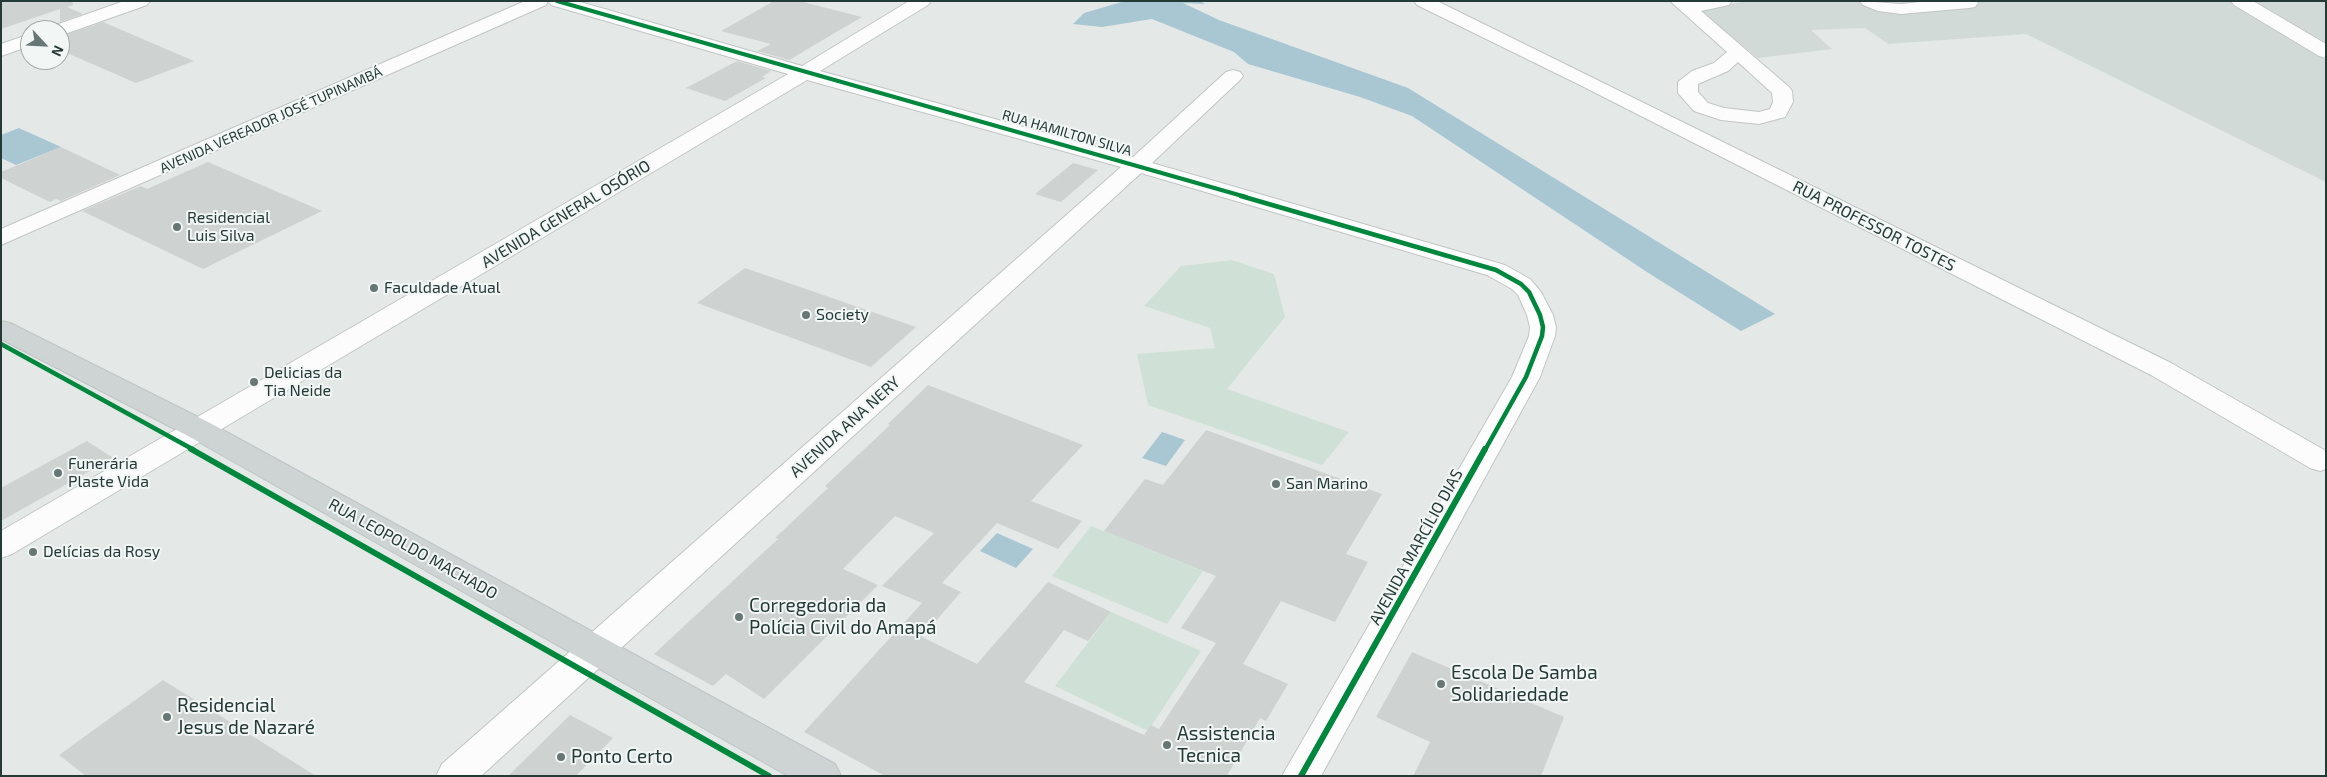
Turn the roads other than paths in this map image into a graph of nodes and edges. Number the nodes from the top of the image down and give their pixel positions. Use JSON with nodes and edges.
{"nodes":[{"id":1,"x":141,"y":1,"type":"edge"},
{"id":2,"x":540,"y":1,"type":"edge"},
{"id":3,"x":557,"y":1,"type":"edge"},
{"id":4,"x":922,"y":1,"type":"edge"},
{"id":5,"x":1423,"y":1,"type":"edge"},
{"id":6,"x":1723,"y":1,"type":"edge"},
{"id":7,"x":1869,"y":1,"type":"edge"},
{"id":8,"x":2240,"y":1,"type":"edge"},
{"id":9,"x":1969,"y":3,"type":"dead end"},
{"id":10,"x":1683,"y":5,"type":"edge"},
{"id":11,"x":70,"y":26,"type":"edge"},
{"id":12,"x":20,"y":43,"type":"edge"},
{"id":13,"x":1,"y":50,"type":"edge"},
{"id":14,"x":1738,"y":52,"type":"junction"},
{"id":15,"x":2326,"y":52,"type":"edge"},
{"id":16,"x":805,"y":73,"type":"junction"},
{"id":17,"x":1233,"y":76,"type":"dead end"},
{"id":18,"x":1137,"y":164,"type":"junction"},
{"id":19,"x":1,"y":238,"type":"edge"},
{"id":20,"x":1543,"y":326,"type":"joint"},
{"id":21,"x":1,"y":329,"type":"edge"},
{"id":22,"x":200,"y":430,"type":"junction"},
{"id":23,"x":2320,"y":461,"type":"dead end"},
{"id":24,"x":1,"y":546,"type":"edge"},
{"id":25,"x":595,"y":650,"type":"junction"},
{"id":26,"x":455,"y":776,"type":"edge"},
{"id":27,"x":822,"y":776,"type":"edge"},
{"id":28,"x":1301,"y":776,"type":"edge"}],
"edges":[{"from":1,"to":11,"type":"street"},
{"from":2,"to":19,"type":"street","name":"AVENIDA VEREADOR JOSÉ TUPINAMBÁ"},
{"from":3,"to":16,"type":"street","name":"RUA HAMILTON SILVA"},
{"from":4,"to":16,"type":"street","name":"AVENIDA GENERAL OSÓRIO"},
{"from":5,"to":23,"type":"street","name":"RUA PROFESSOR TOSTES"},
{"from":6,"to":10,"type":"street"},
{"from":7,"to":9,"type":"street"},
{"from":8,"to":15,"type":"street"},
{"from":10,"to":14,"type":"street"},
{"from":12,"to":13,"type":"street"},
{"from":14,"to":14,"type":"street"},
{"from":16,"to":18,"type":"street","name":"RUA HAMILTON SILVA"},
{"from":16,"to":22,"type":"street","name":"AVENIDA GENERAL OSÓRIO"},
{"from":17,"to":18,"type":"street","name":"AVENIDA ANA NERY"},
{"from":18,"to":20,"type":"street","name":"RUA HAMILTON SILVA"},
{"from":18,"to":25,"type":"street","name":"AVENIDA ANA NERY"},
{"from":20,"to":28,"type":"street","name":"AVENIDA MARCÍLIO DIAS"},
{"from":21,"to":22,"type":"main road","name":"RUA LEOPOLDO MACHADO"},
{"from":22,"to":24,"type":"street","name":"AVENIDA GENERAL OSÓRIO"},
{"from":22,"to":25,"type":"main road","name":"RUA LEOPOLDO MACHADO"},
{"from":25,"to":26,"type":"street","name":"AVENIDA ANA NERY"},
{"from":25,"to":27,"type":"main road","name":"RUA LEOPOLDO MACHADO"}]}
